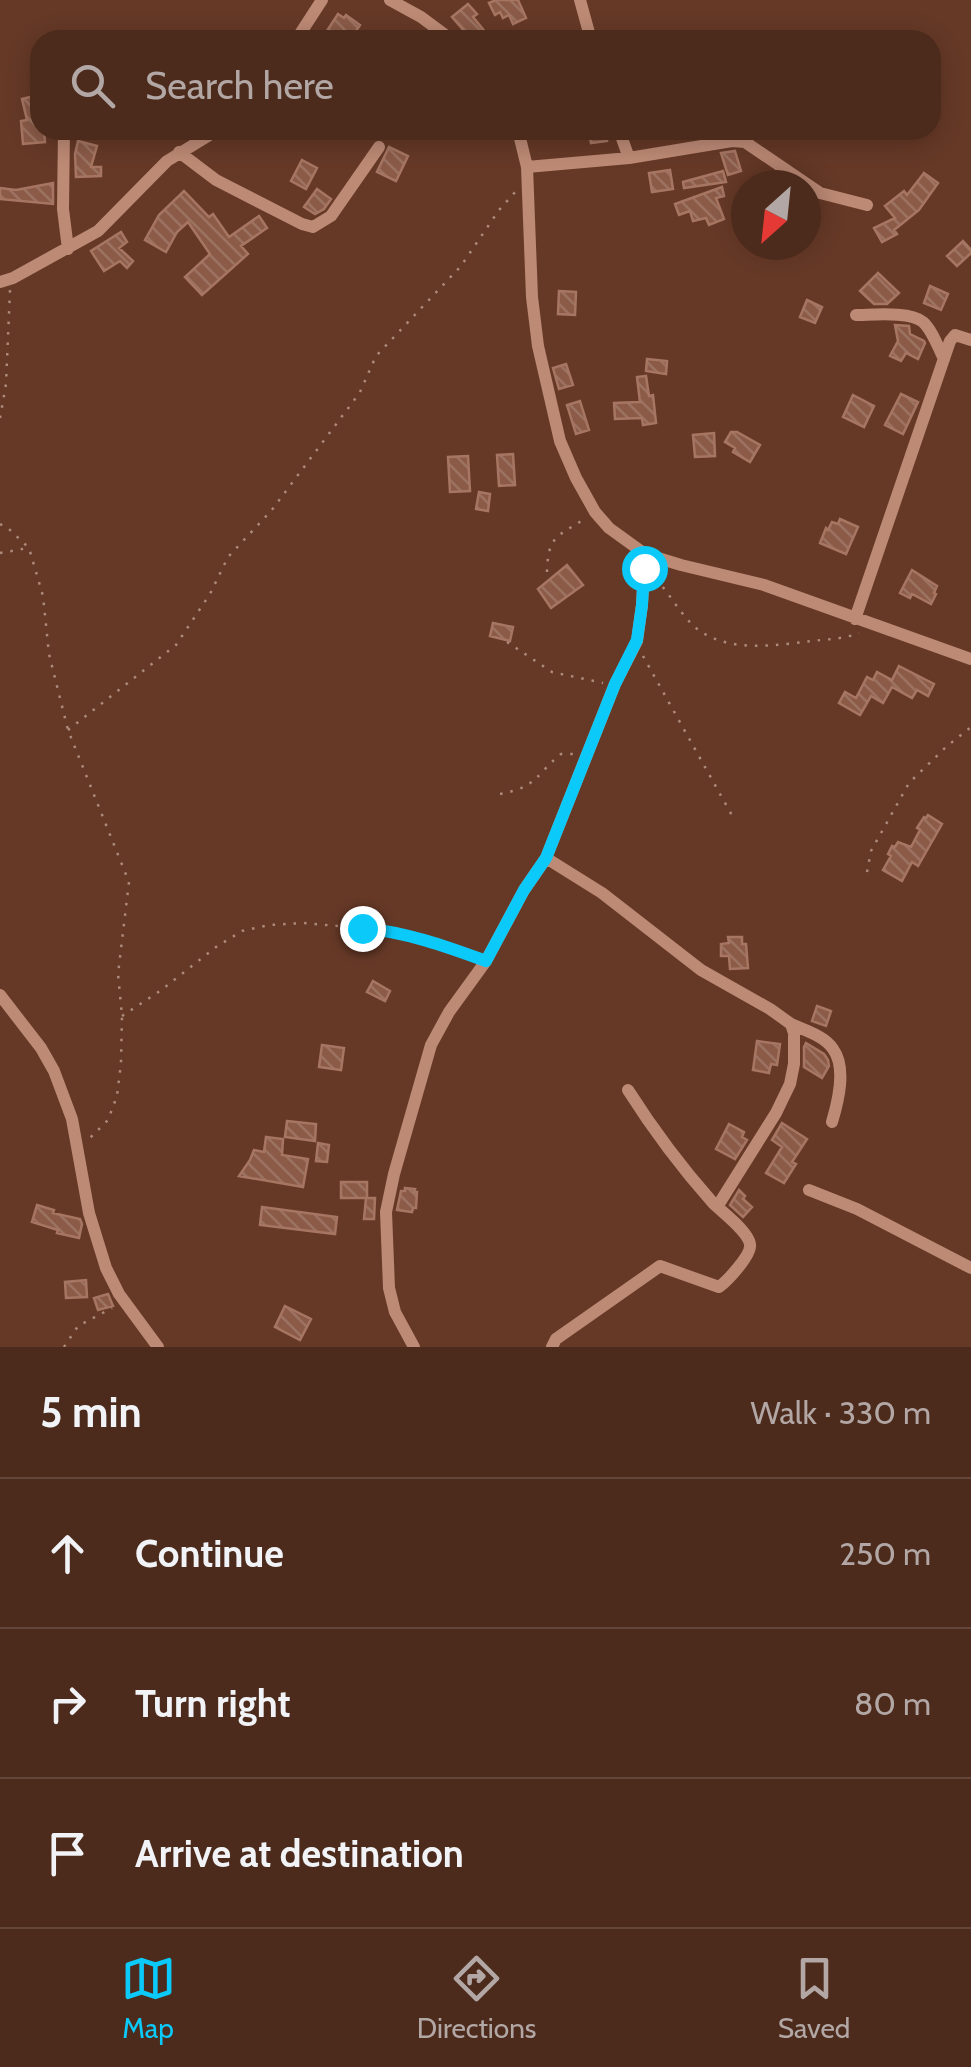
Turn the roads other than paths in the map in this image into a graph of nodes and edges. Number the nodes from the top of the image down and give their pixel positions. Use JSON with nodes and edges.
{"nodes":[{"id":1,"x":322,"y":0,"type":"edge"},
{"id":2,"x":390,"y":0,"type":"edge"},
{"id":3,"x":580,"y":0,"type":"edge"},
{"id":4,"x":302,"y":30,"type":"edge"},
{"id":5,"x":439,"y":30,"type":"edge"},
{"id":6,"x":588,"y":30,"type":"edge"},
{"id":7,"x":64,"y":140,"type":"edge"},
{"id":8,"x":201,"y":140,"type":"edge"},
{"id":9,"x":520,"y":140,"type":"edge"},
{"id":10,"x":623,"y":140,"type":"edge"},
{"id":11,"x":379,"y":147,"type":"dead end"},
{"id":12,"x":179,"y":152,"type":"junction"},
{"id":13,"x":629,"y":158,"type":"junction"},
{"id":14,"x":528,"y":172,"type":"junction"},
{"id":15,"x":867,"y":205,"type":"dead end"},
{"id":16,"x":68,"y":249,"type":"junction"},
{"id":17,"x":6,"y":280,"type":"edge"},
{"id":18,"x":856,"y":315,"type":"dead end"},
{"id":19,"x":971,"y":340,"type":"edge"},
{"id":20,"x":944,"y":358,"type":"junction"},
{"id":21,"x":644,"y":561,"type":"junction"},
{"id":22,"x":854,"y":619,"type":"junction"},
{"id":23,"x":971,"y":659,"type":"edge"},
{"id":24,"x":546,"y":858,"type":"junction"},
{"id":25,"x":0,"y":996,"type":"edge"},
{"id":26,"x":791,"y":1024,"type":"junction"},
{"id":27,"x":628,"y":1090,"type":"dead end"},
{"id":28,"x":832,"y":1122,"type":"dead end"},
{"id":29,"x":809,"y":1190,"type":"dead end"},
{"id":30,"x":717,"y":1207,"type":"junction"},
{"id":31,"x":971,"y":1268,"type":"edge"},
{"id":32,"x":158,"y":1347,"type":"edge"},
{"id":33,"x":414,"y":1347,"type":"edge"},
{"id":34,"x":552,"y":1347,"type":"edge"}],
"edges":[{"from":1,"to":4,"type":"street"},
{"from":2,"to":5,"type":"street"},
{"from":3,"to":6,"type":"street"},
{"from":7,"to":16,"type":"street"},
{"from":8,"to":12,"type":"street"},
{"from":9,"to":14,"type":"street"},
{"from":10,"to":13,"type":"street"},
{"from":11,"to":12,"type":"street"},
{"from":12,"to":16,"type":"street"},
{"from":13,"to":14,"type":"street"},
{"from":13,"to":15,"type":"street"},
{"from":14,"to":21,"type":"street"},
{"from":16,"to":17,"type":"street"},
{"from":18,"to":20,"type":"street"},
{"from":19,"to":20,"type":"street"},
{"from":20,"to":22,"type":"street"},
{"from":21,"to":22,"type":"street"},
{"from":21,"to":24,"type":"street"},
{"from":22,"to":23,"type":"street"},
{"from":24,"to":26,"type":"street"},
{"from":24,"to":33,"type":"street"},
{"from":25,"to":32,"type":"street"},
{"from":26,"to":28,"type":"street"},
{"from":26,"to":30,"type":"street"},
{"from":27,"to":30,"type":"street"},
{"from":29,"to":31,"type":"street"},
{"from":30,"to":34,"type":"street"}]}
